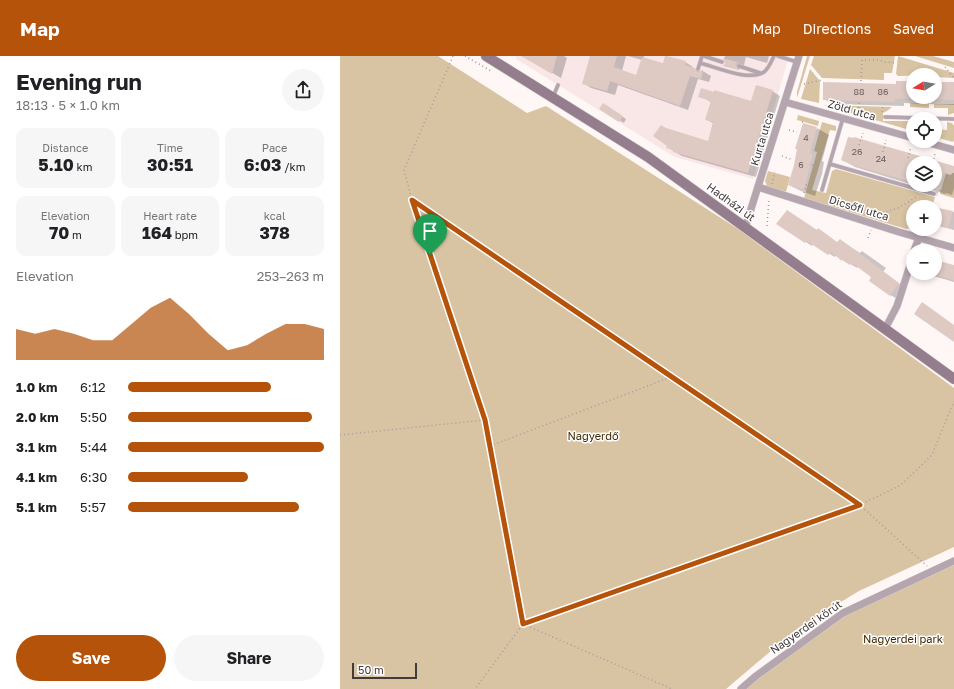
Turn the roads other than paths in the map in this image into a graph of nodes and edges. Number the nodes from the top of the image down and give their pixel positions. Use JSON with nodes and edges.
{"nodes":[{"id":1,"x":486,"y":56,"type":"edge"},
{"id":2,"x":703,"y":56,"type":"edge"},
{"id":3,"x":774,"y":56,"type":"edge"},
{"id":4,"x":778,"y":56,"type":"edge"},
{"id":5,"x":798,"y":59,"type":"edge"},
{"id":6,"x":722,"y":62,"type":"dead end"},
{"id":7,"x":700,"y":63,"type":"junction"},
{"id":8,"x":739,"y":66,"type":"dead end"},
{"id":9,"x":698,"y":69,"type":"dead end"},
{"id":10,"x":761,"y":73,"type":"junction"},
{"id":11,"x":558,"y":85,"type":"dead end"},
{"id":12,"x":553,"y":98,"type":"junction"},
{"id":13,"x":785,"y":102,"type":"junction"},
{"id":14,"x":885,"y":117,"type":"dead end"},
{"id":15,"x":843,"y":118,"type":"junction"},
{"id":16,"x":954,"y":119,"type":"edge"},
{"id":17,"x":906,"y":136,"type":"edge"},
{"id":18,"x":942,"y":147,"type":"edge"},
{"id":19,"x":954,"y":150,"type":"edge"},
{"id":20,"x":830,"y":164,"type":"junction"},
{"id":21,"x":758,"y":187,"type":"junction"},
{"id":22,"x":822,"y":190,"type":"dead end"},
{"id":23,"x":934,"y":194,"type":"dead end"},
{"id":24,"x":745,"y":228,"type":"junction"},
{"id":25,"x":919,"y":237,"type":"junction"},
{"id":26,"x":916,"y":244,"type":"edge"},
{"id":27,"x":954,"y":248,"type":"edge"},
{"id":28,"x":906,"y":278,"type":"edge"},
{"id":29,"x":885,"y":328,"type":"junction"},
{"id":30,"x":954,"y":379,"type":"edge"},
{"id":31,"x":954,"y":561,"type":"edge"},
{"id":32,"x":741,"y":689,"type":"edge"}],
"edges":[{"from":1,"to":12,"type":"street","name":"Hadházi út"},
{"from":2,"to":6,"type":"lane"},
{"from":2,"to":7,"type":"lane"},
{"from":3,"to":10,"type":"lane"},
{"from":4,"to":5,"type":"lane"},
{"from":5,"to":13,"type":"street","name":"Kurta utca"},
{"from":7,"to":9,"type":"lane"},
{"from":7,"to":10,"type":"lane"},
{"from":8,"to":10,"type":"lane"},
{"from":11,"to":12,"type":"lane"},
{"from":12,"to":24,"type":"street","name":"Hadházi út"},
{"from":13,"to":15,"type":"street","name":"Zöld utca"},
{"from":13,"to":21,"type":"street","name":"Kurta utca"},
{"from":14,"to":16,"type":"lane"},
{"from":15,"to":17,"type":"street","name":"Zöld utca"},
{"from":15,"to":20,"type":"lane"},
{"from":18,"to":19,"type":"street"},
{"from":20,"to":22,"type":"lane"},
{"from":20,"to":23,"type":"lane"},
{"from":21,"to":24,"type":"street","name":"Kurta utca"},
{"from":21,"to":25,"type":"street","name":"Dicsőfi utca"},
{"from":24,"to":29,"type":"street","name":"Hadházi út"},
{"from":25,"to":26,"type":"street"},
{"from":25,"to":27,"type":"street","name":"Dicsőfi utca"},
{"from":28,"to":29,"type":"street"},
{"from":29,"to":30,"type":"street","name":"Hadházi út"},
{"from":31,"to":32,"type":"street","name":"Nagyerdei körút"}]}
